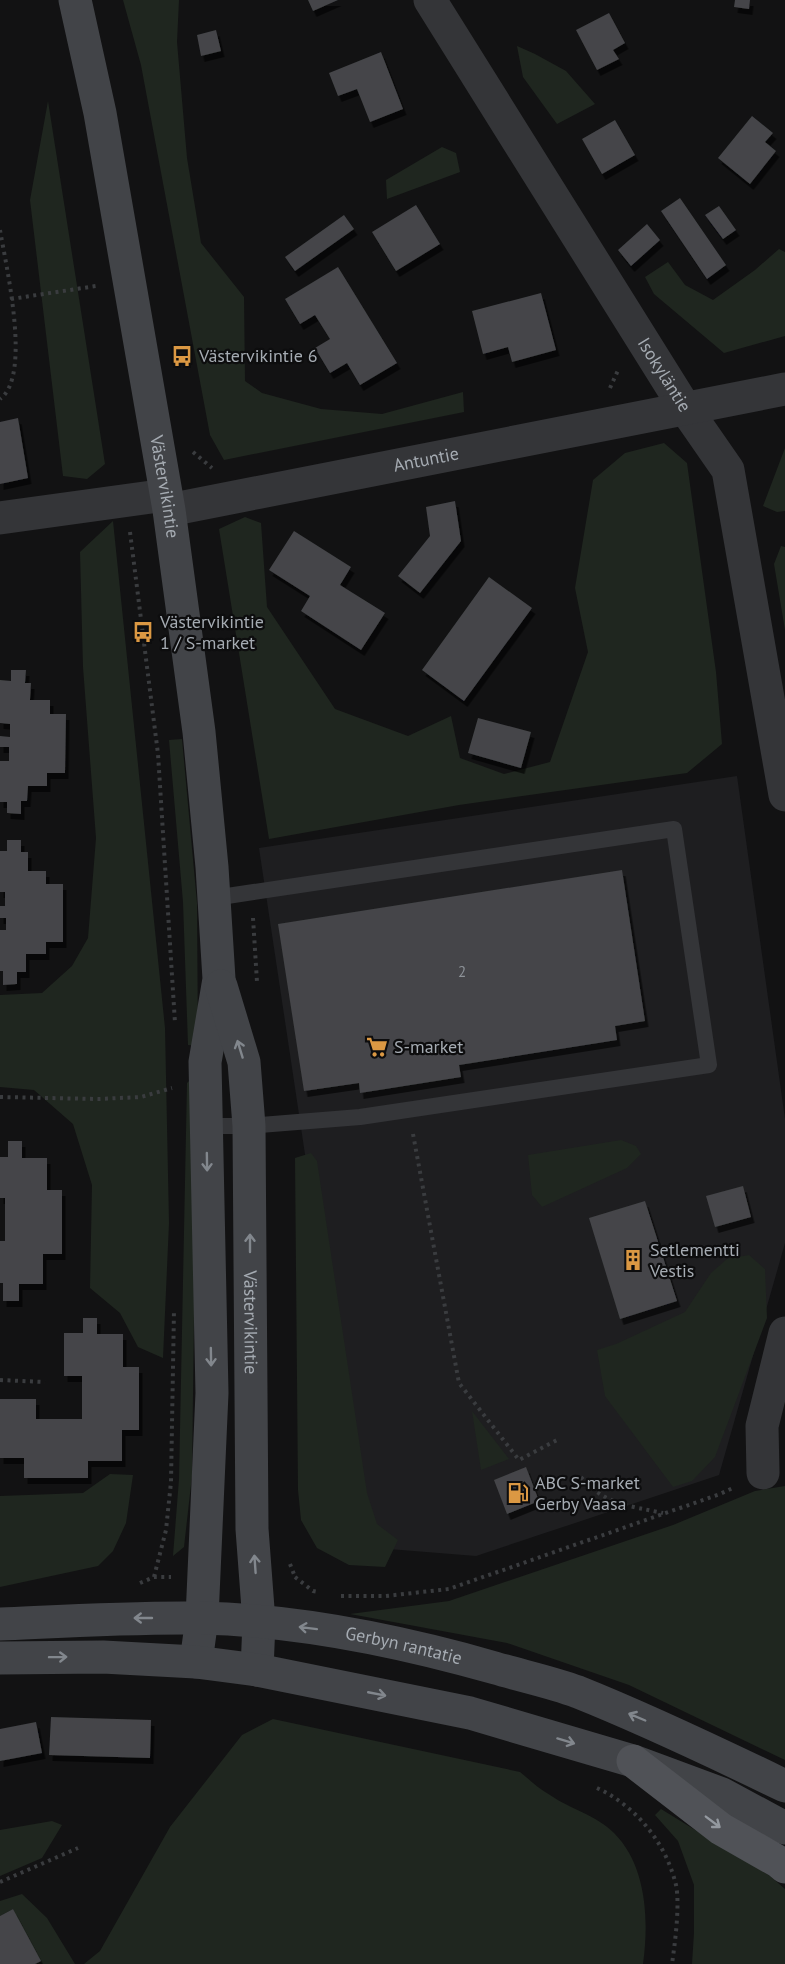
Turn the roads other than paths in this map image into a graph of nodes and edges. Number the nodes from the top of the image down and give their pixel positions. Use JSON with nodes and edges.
{"nodes":[{"id":1,"x":75,"y":0,"type":"edge"},
{"id":2,"x":430,"y":0,"type":"edge"},
{"id":3,"x":785,"y":389,"type":"edge"},
{"id":4,"x":685,"y":408,"type":"junction"},
{"id":5,"x":167,"y":503,"type":"junction"},
{"id":6,"x":0,"y":518,"type":"edge"},
{"id":7,"x":785,"y":795,"type":"edge"},
{"id":8,"x":214,"y":898,"type":"junction"},
{"id":9,"x":219,"y":979,"type":"junction"},
{"id":10,"x":206,"y":1126,"type":"junction"},
{"id":11,"x":249,"y":1126,"type":"junction"},
{"id":12,"x":785,"y":1333,"type":"edge"},
{"id":13,"x":763,"y":1473,"type":"road end"},
{"id":14,"x":202,"y":1618,"type":"junction"},
{"id":15,"x":259,"y":1622,"type":"junction"},
{"id":16,"x":0,"y":1624,"type":"edge"},
{"id":17,"x":0,"y":1658,"type":"edge"},
{"id":18,"x":196,"y":1662,"type":"junction"},
{"id":19,"x":256,"y":1670,"type":"junction"},
{"id":20,"x":633,"y":1761,"type":"junction"},
{"id":21,"x":785,"y":1786,"type":"edge"},
{"id":22,"x":785,"y":1828,"type":"edge"},
{"id":23,"x":785,"y":1867,"type":"edge"}],
"edges":[{"from":1,"to":5,"type":"main road","name":"Västervikintie"},
{"from":2,"to":4,"type":"street","name":"Isokyläntie"},
{"from":3,"to":4,"type":"street","name":"Antuntie"},
{"from":4,"to":5,"type":"street","name":"Antuntie"},
{"from":4,"to":7,"type":"street","name":"Isokyläntie"},
{"from":5,"to":6,"type":"street","name":"Antuntie"},
{"from":5,"to":8,"type":"main road","name":"Västervikintie"},
{"from":8,"to":9,"type":"main road","name":"Västervikintie"},
{"from":8,"to":11,"type":"lane"},
{"from":9,"to":10,"type":"main road","name":"Västervikintie"},
{"from":11,"to":9,"type":"main road","name":"Västervikintie","one_way":true},
{"from":10,"to":11,"type":"lane"},
{"from":10,"to":14,"type":"main road","name":"Västervikintie","one_way":true},
{"from":15,"to":11,"type":"main road","name":"Västervikintie","one_way":true},
{"from":12,"to":13,"type":"street"},
{"from":14,"to":15,"type":"main road","name":"Gerbyn rantatie"},
{"from":14,"to":16,"type":"main road","name":"Gerbyn rantatie","one_way":true},
{"from":14,"to":18,"type":"main road","name":"Västervikintie"},
{"from":15,"to":19,"type":"main road","name":"Västervikintie"},
{"from":21,"to":15,"type":"main road","name":"Gerbyn rantatie","one_way":true},
{"from":17,"to":18,"type":"main road","one_way":true},
{"from":18,"to":19,"type":"main road"},
{"from":19,"to":20,"type":"main road","one_way":true},
{"from":20,"to":22,"type":"main road"},
{"from":20,"to":23,"type":"main road","one_way":true}]}
